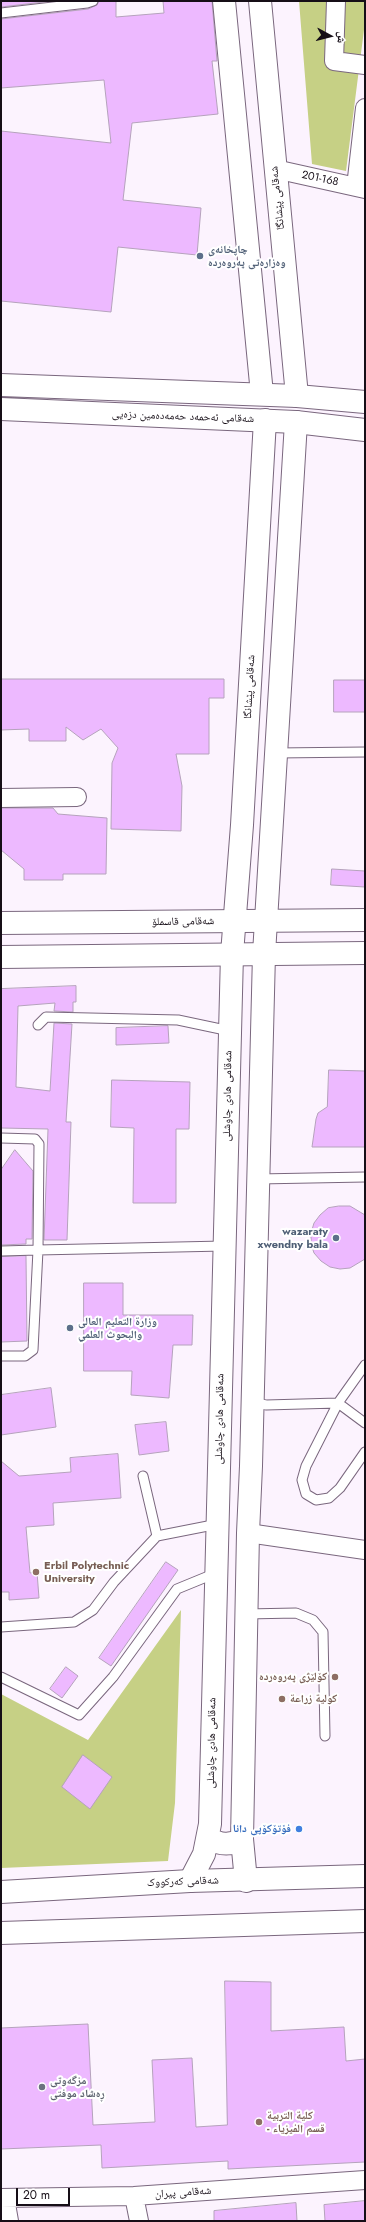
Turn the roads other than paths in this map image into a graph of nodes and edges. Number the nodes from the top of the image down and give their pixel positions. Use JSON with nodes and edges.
{"nodes":[{"id":1,"x":93,"y":1,"type":"edge"},
{"id":2,"x":224,"y":1,"type":"edge"},
{"id":3,"x":260,"y":1,"type":"edge"},
{"id":4,"x":336,"y":1,"type":"edge"},
{"id":5,"x":1,"y":13,"type":"edge"},
{"id":6,"x":365,"y":65,"type":"edge"},
{"id":7,"x":365,"y":108,"type":"edge"},
{"id":8,"x":275,"y":169,"type":"junction"},
{"id":9,"x":361,"y":188,"type":"edge"},
{"id":10,"x":294,"y":365,"type":"junction"},
{"id":11,"x":260,"y":370,"type":"junction"},
{"id":12,"x":1,"y":385,"type":"edge"},
{"id":13,"x":262,"y":394,"type":"junction"},
{"id":14,"x":296,"y":396,"type":"junction"},
{"id":15,"x":365,"y":402,"type":"edge"},
{"id":16,"x":1,"y":409,"type":"edge"},
{"id":17,"x":265,"y":420,"type":"junction"},
{"id":18,"x":296,"y":422,"type":"junction"},
{"id":19,"x":365,"y":430,"type":"edge"},
{"id":20,"x":295,"y":447,"type":"junction"},
{"id":21,"x":264,"y":448,"type":"junction"},
{"id":22,"x":365,"y":752,"type":"edge"},
{"id":23,"x":276,"y":753,"type":"junction"},
{"id":24,"x":76,"y":797,"type":"dead end"},
{"id":25,"x":1,"y":798,"type":"edge"},
{"id":26,"x":365,"y":920,"type":"edge"},
{"id":27,"x":233,"y":921,"type":"junction"},
{"id":28,"x":266,"y":922,"type":"junction"},
{"id":29,"x":1,"y":924,"type":"edge"},
{"id":30,"x":365,"y":953,"type":"edge"},
{"id":31,"x":232,"y":954,"type":"junction"},
{"id":32,"x":264,"y":954,"type":"junction"},
{"id":33,"x":1,"y":957,"type":"edge"},
{"id":34,"x":38,"y":1025,"type":"dead end"},
{"id":35,"x":230,"y":1031,"type":"junction"},
{"id":36,"x":1,"y":1138,"type":"edge"},
{"id":37,"x":365,"y":1177,"type":"edge"},
{"id":38,"x":258,"y":1179,"type":"junction"},
{"id":39,"x":224,"y":1246,"type":"junction"},
{"id":40,"x":1,"y":1250,"type":"edge"},
{"id":41,"x":38,"y":1250,"type":"junction"},
{"id":42,"x":1,"y":1356,"type":"edge"},
{"id":43,"x":365,"y":1365,"type":"edge"},
{"id":44,"x":338,"y":1403,"type":"junction"},
{"id":45,"x":253,"y":1411,"type":"junction"},
{"id":46,"x":220,"y":1423,"type":"junction"},
{"id":47,"x":365,"y":1423,"type":"edge"},
{"id":48,"x":365,"y":1452,"type":"edge"},
{"id":49,"x":251,"y":1466,"type":"junction"},
{"id":50,"x":219,"y":1469,"type":"junction"},
{"id":51,"x":143,"y":1476,"type":"dead end"},
{"id":52,"x":218,"y":1524,"type":"junction"},
{"id":53,"x":248,"y":1532,"type":"junction"},
{"id":54,"x":157,"y":1536,"type":"junction"},
{"id":55,"x":365,"y":1550,"type":"edge"},
{"id":56,"x":216,"y":1573,"type":"junction"},
{"id":57,"x":246,"y":1614,"type":"junction"},
{"id":58,"x":1,"y":1627,"type":"edge"},
{"id":59,"x":1,"y":1677,"type":"edge"},
{"id":60,"x":325,"y":1736,"type":"dead end"},
{"id":61,"x":208,"y":1838,"type":"junction"},
{"id":62,"x":242,"y":1839,"type":"junction"},
{"id":63,"x":365,"y":1876,"type":"edge"},
{"id":64,"x":246,"y":1880,"type":"junction"},
{"id":65,"x":190,"y":1881,"type":"junction"},
{"id":66,"x":1,"y":1892,"type":"edge"},
{"id":67,"x":365,"y":1921,"type":"edge"},
{"id":68,"x":1,"y":1933,"type":"edge"},
{"id":69,"x":365,"y":2180,"type":"edge"},
{"id":70,"x":134,"y":2196,"type":"junction"},
{"id":71,"x":3,"y":2198,"type":"edge"},
{"id":72,"x":9,"y":2221,"type":"edge"},
{"id":73,"x":139,"y":2221,"type":"edge"}],
"edges":[{"from":1,"to":5,"type":"lane"},
{"from":2,"to":11,"type":"main road"},
{"from":3,"to":8,"type":"main road","name":"شەقامی پێشانگا"},
{"from":4,"to":6,"type":"street"},
{"from":7,"to":9,"type":"street"},
{"from":8,"to":9,"type":"street","name":"201-168"},
{"from":8,"to":10,"type":"main road","name":"شەقامی پێشانگا"},
{"from":10,"to":11,"type":"main road"},
{"from":10,"to":14,"type":"main road","name":"شەقامی پێشانگا"},
{"from":11,"to":13,"type":"main road"},
{"from":12,"to":13,"type":"main road"},
{"from":13,"to":14,"type":"main road"},
{"from":14,"to":15,"type":"main road"},
{"from":16,"to":17,"type":"main road","name":"شەقامی ئەحمەد حەمەدەمین دزەیی"},
{"from":17,"to":18,"type":"main road","name":"شەقامی ئەحمەد حەمەدەمین دزەیی"},
{"from":17,"to":21,"type":"main road","name":"شەقامی پێشانگا"},
{"from":18,"to":19,"type":"main road","name":"شەقامی ئەحمەد حەمەدەمین دزەیی"},
{"from":18,"to":20,"type":"main road"},
{"from":20,"to":21,"type":"main road"},
{"from":20,"to":23,"type":"main road"},
{"from":21,"to":27,"type":"main road","name":"شەقامی پێشانگا"},
{"from":22,"to":23,"type":"lane"},
{"from":23,"to":28,"type":"main road"},
{"from":24,"to":25,"type":"street"},
{"from":26,"to":28,"type":"main road","name":"شەقامی قاسملۆ"},
{"from":27,"to":28,"type":"main road","name":"شەقامی قاسملۆ"},
{"from":27,"to":29,"type":"main road","name":"شەقامی قاسملۆ"},
{"from":27,"to":31,"type":"main road","name":"شەقامی پێشانگا"},
{"from":28,"to":32,"type":"main road"},
{"from":30,"to":32,"type":"main road"},
{"from":31,"to":32,"type":"main road"},
{"from":31,"to":33,"type":"main road"},
{"from":31,"to":35,"type":"main road","name":"شەقامی هادی چاوشلی"},
{"from":32,"to":38,"type":"main road"},
{"from":34,"to":35,"type":"lane"},
{"from":35,"to":39,"type":"main road","name":"شەقامی هادی چاوشلی"},
{"from":36,"to":41,"type":"lane"},
{"from":37,"to":38,"type":"lane"},
{"from":38,"to":45,"type":"main road"},
{"from":39,"to":41,"type":"lane"},
{"from":39,"to":46,"type":"main road","name":"شەقامی هادی چاوشلی"},
{"from":40,"to":41,"type":"lane"},
{"from":41,"to":42,"type":"lane"},
{"from":43,"to":44,"type":"lane"},
{"from":44,"to":45,"type":"lane"},
{"from":44,"to":47,"type":"lane"},
{"from":44,"to":48,"type":"lane"},
{"from":45,"to":46,"type":"main road"},
{"from":45,"to":49,"type":"main road"},
{"from":46,"to":50,"type":"main road","name":"شەقامی هادی چاوشلی"},
{"from":49,"to":50,"type":"main road"},
{"from":49,"to":53,"type":"main road"},
{"from":50,"to":52,"type":"main road","name":"شەقامی هادی چاوشلی"},
{"from":51,"to":54,"type":"lane"},
{"from":52,"to":54,"type":"lane"},
{"from":52,"to":56,"type":"main road","name":"شەقامی هادی چاوشلی"},
{"from":53,"to":55,"type":"street"},
{"from":53,"to":57,"type":"main road"},
{"from":54,"to":58,"type":"lane"},
{"from":56,"to":59,"type":"lane"},
{"from":56,"to":61,"type":"main road","name":"شەقامی هادی چاوشلی"},
{"from":57,"to":60,"type":"lane"},
{"from":57,"to":62,"type":"main road"},
{"from":61,"to":62,"type":"main road"},
{"from":61,"to":65,"type":"main road","name":"شەقامی هادی چاوشلی"},
{"from":62,"to":64,"type":"main road"},
{"from":63,"to":64,"type":"main road","name":"شەقامی کەرکووک"},
{"from":64,"to":65,"type":"main road","name":"شەقامی کەرکووک"},
{"from":65,"to":66,"type":"main road","name":"شەقامی کەرکووک"},
{"from":67,"to":68,"type":"main road"},
{"from":69,"to":70,"type":"street","name":"شەقامی پیران"},
{"from":70,"to":71,"type":"street","name":"شەقامی پیران"},
{"from":70,"to":73,"type":"street"},
{"from":71,"to":72,"type":"street"}]}
